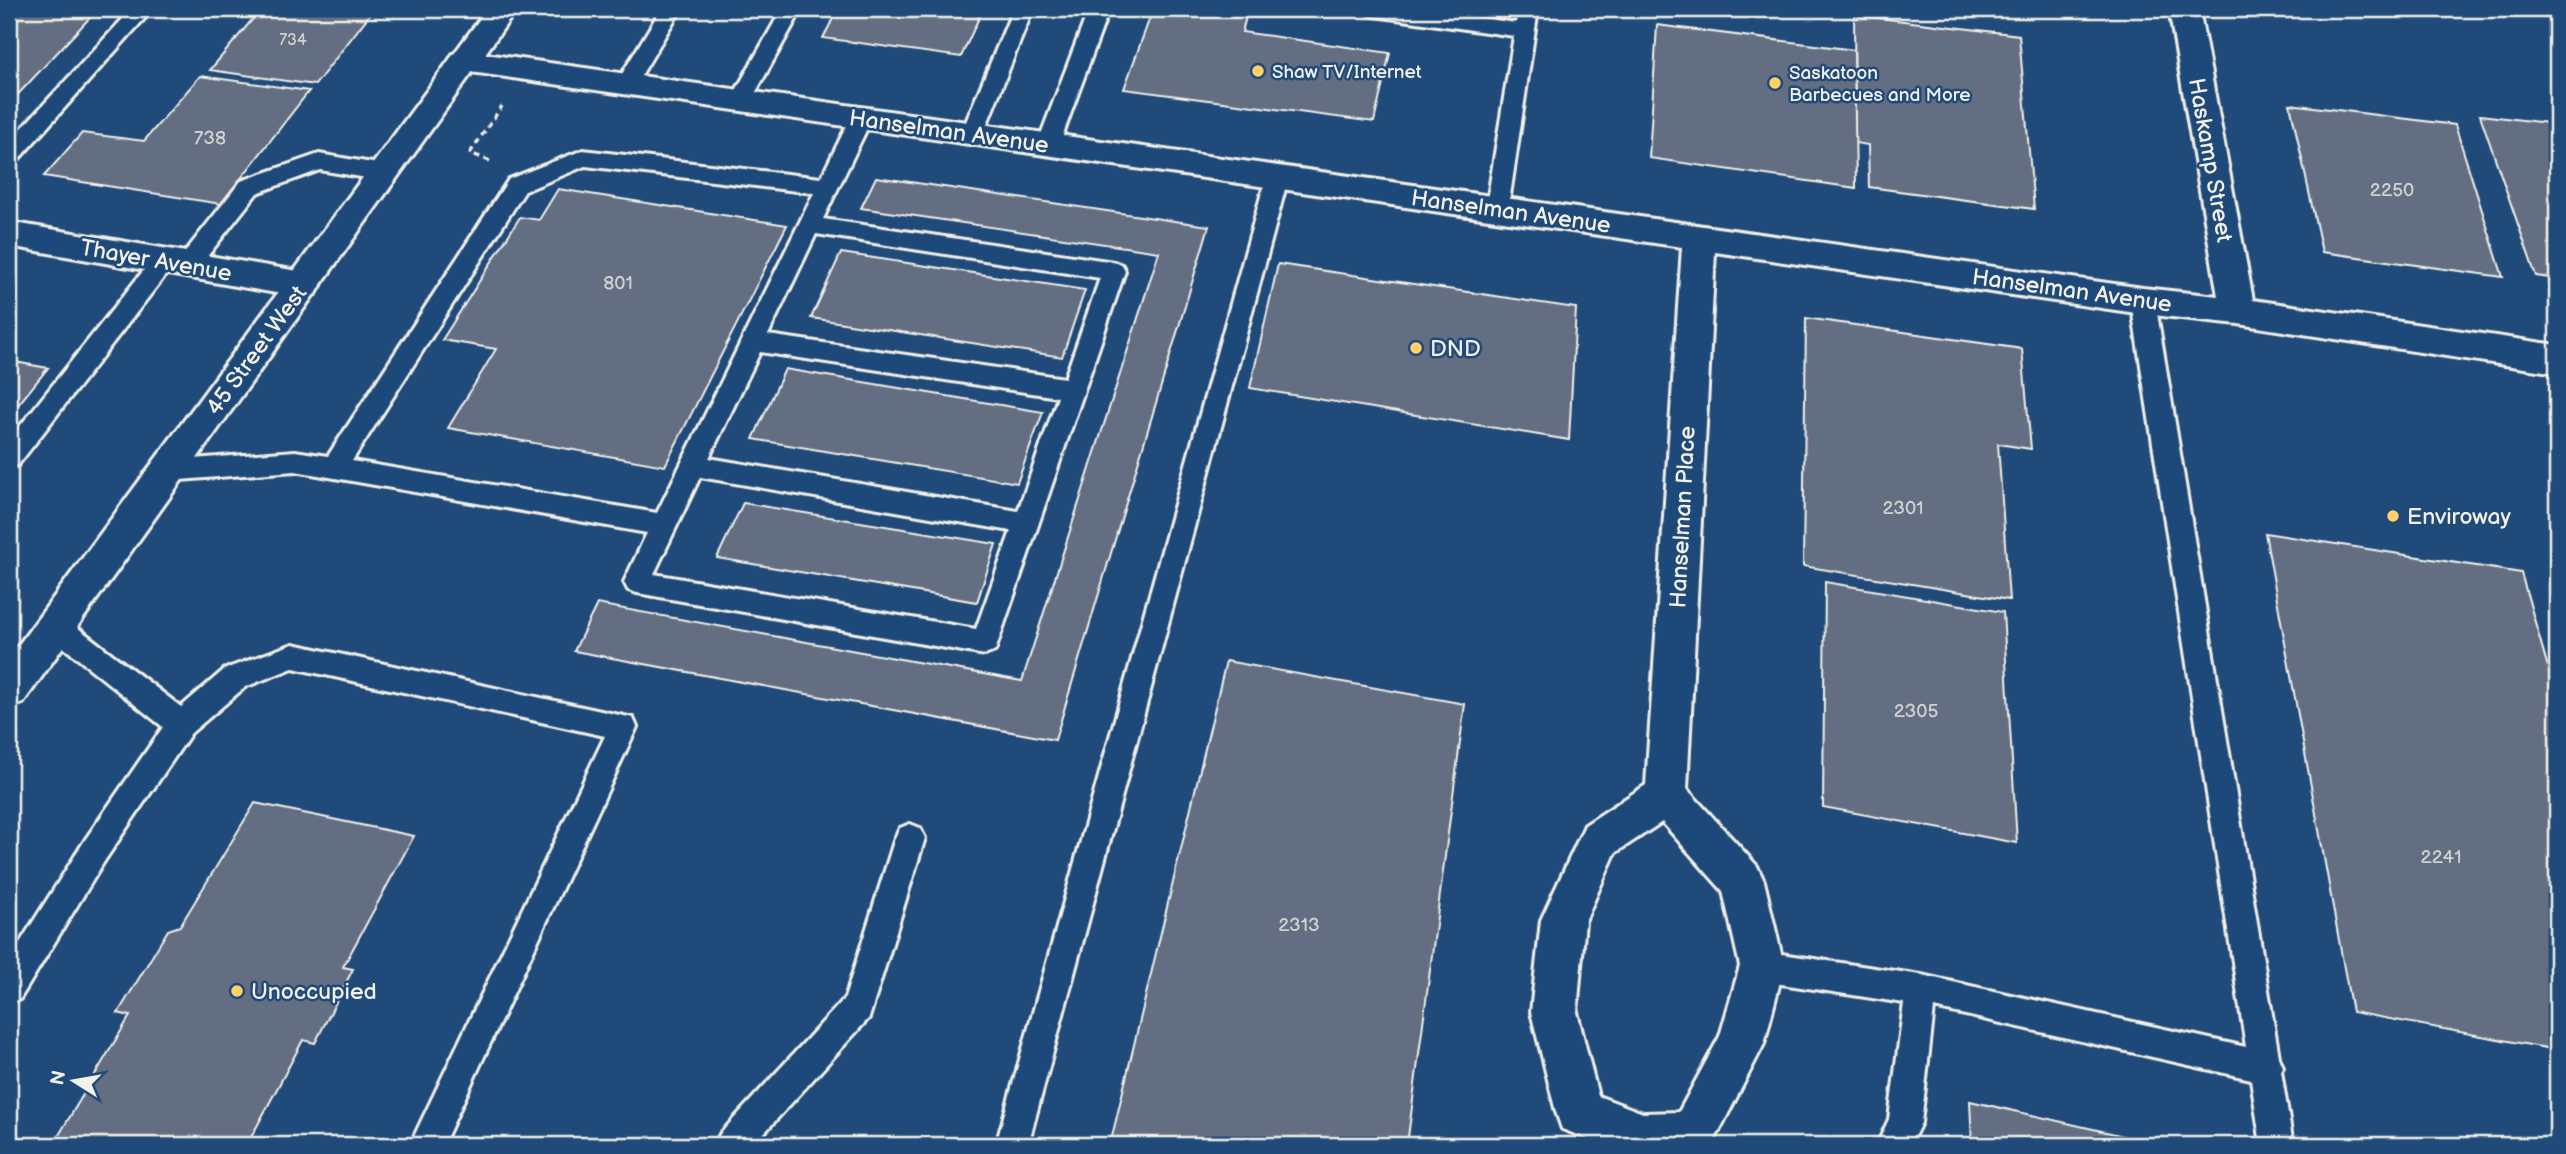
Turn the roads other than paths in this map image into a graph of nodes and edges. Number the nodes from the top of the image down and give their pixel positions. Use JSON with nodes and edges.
{"nodes":[{"id":1,"x":144,"y":9,"type":"edge"},
{"id":2,"x":502,"y":9,"type":"edge"},
{"id":3,"x":671,"y":9,"type":"edge"},
{"id":4,"x":792,"y":9,"type":"edge"},
{"id":5,"x":1023,"y":9,"type":"edge"},
{"id":6,"x":1099,"y":9,"type":"edge"},
{"id":7,"x":1375,"y":9,"type":"edge"},
{"id":8,"x":1528,"y":9,"type":"edge"},
{"id":9,"x":2184,"y":9,"type":"edge"},
{"id":10,"x":1525,"y":31,"type":"junction"},
{"id":11,"x":464,"y":61,"type":"junction"},
{"id":12,"x":626,"y":84,"type":"junction"},
{"id":13,"x":741,"y":101,"type":"junction"},
{"id":14,"x":861,"y":118,"type":"junction"},
{"id":15,"x":972,"y":134,"type":"junction"},
{"id":16,"x":1048,"y":145,"type":"junction"},
{"id":17,"x":9,"y":156,"type":"edge"},
{"id":18,"x":384,"y":173,"type":"junction"},
{"id":19,"x":1277,"y":178,"type":"junction"},
{"id":20,"x":828,"y":187,"type":"junction"},
{"id":21,"x":1497,"y":209,"type":"junction"},
{"id":22,"x":810,"y":225,"type":"junction"},
{"id":23,"x":9,"y":234,"type":"edge"},
{"id":24,"x":1699,"y":238,"type":"junction"},
{"id":25,"x":175,"y":264,"type":"junction"},
{"id":26,"x":304,"y":285,"type":"junction"},
{"id":27,"x":2143,"y":301,"type":"junction"},
{"id":28,"x":2238,"y":311,"type":"junction"},
{"id":29,"x":753,"y":342,"type":"junction"},
{"id":30,"x":2557,"y":359,"type":"edge"},
{"id":31,"x":1073,"y":389,"type":"junction"},
{"id":32,"x":9,"y":458,"type":"edge"},
{"id":33,"x":692,"y":466,"type":"junction"},
{"id":34,"x":334,"y":468,"type":"junction"},
{"id":35,"x":167,"y":471,"type":"junction"},
{"id":36,"x":1026,"y":523,"type":"junction"},
{"id":37,"x":664,"y":525,"type":"junction"},
{"id":38,"x":56,"y":626,"type":"junction"},
{"id":39,"x":9,"y":690,"type":"edge"},
{"id":40,"x":181,"y":724,"type":"junction"},
{"id":41,"x":1666,"y":796,"type":"junction"},
{"id":42,"x":910,"y":838,"type":"dead end"},
{"id":43,"x":1762,"y":966,"type":"junction"},
{"id":44,"x":9,"y":988,"type":"edge"},
{"id":45,"x":1921,"y":990,"type":"junction"},
{"id":46,"x":2267,"y":1067,"type":"junction"},
{"id":47,"x":1694,"y":1140,"type":"edge"},
{"id":48,"x":426,"y":1145,"type":"edge"},
{"id":49,"x":731,"y":1145,"type":"edge"},
{"id":50,"x":1012,"y":1145,"type":"edge"},
{"id":51,"x":1893,"y":1145,"type":"edge"},
{"id":52,"x":2277,"y":1145,"type":"edge"}],
"edges":[{"from":1,"to":17,"type":"lane"},
{"from":2,"to":11,"type":"street","name":"45 Street West"},
{"from":3,"to":12,"type":"lane"},
{"from":4,"to":13,"type":"lane"},
{"from":5,"to":15,"type":"lane"},
{"from":6,"to":16,"type":"lane"},
{"from":7,"to":10,"type":"lane"},
{"from":8,"to":10,"type":"lane"},
{"from":9,"to":28,"type":"street","name":"Haskamp Street"},
{"from":10,"to":21,"type":"lane"},
{"from":11,"to":12,"type":"street","name":"Hanselman Avenue"},
{"from":11,"to":18,"type":"street","name":"45 Street West"},
{"from":12,"to":13,"type":"street","name":"Hanselman Avenue"},
{"from":13,"to":14,"type":"street","name":"Hanselman Avenue"},
{"from":14,"to":15,"type":"street","name":"Hanselman Avenue"},
{"from":14,"to":20,"type":"lane"},
{"from":15,"to":16,"type":"street","name":"Hanselman Avenue"},
{"from":16,"to":19,"type":"street","name":"Hanselman Avenue"},
{"from":18,"to":25,"type":"lane"},
{"from":18,"to":26,"type":"street","name":"45 Street West"},
{"from":19,"to":21,"type":"street","name":"Hanselman Avenue"},
{"from":19,"to":50,"type":"lane"},
{"from":20,"to":22,"type":"lane"},
{"from":20,"to":34,"type":"lane"},
{"from":21,"to":24,"type":"street","name":"Hanselman Avenue"},
{"from":22,"to":29,"type":"lane"},
{"from":22,"to":31,"type":"lane"},
{"from":23,"to":25,"type":"street","name":"Thayer Avenue"},
{"from":24,"to":27,"type":"street","name":"Hanselman Avenue"},
{"from":24,"to":41,"type":"street","name":"Hanselman Place"},
{"from":25,"to":26,"type":"street","name":"Thayer Avenue"},
{"from":25,"to":32,"type":"lane"},
{"from":26,"to":35,"type":"street","name":"45 Street West"},
{"from":27,"to":28,"type":"street","name":"Hanselman Avenue"},
{"from":27,"to":46,"type":"lane"},
{"from":28,"to":30,"type":"street","name":"Hanselman Avenue"},
{"from":29,"to":31,"type":"lane"},
{"from":29,"to":33,"type":"lane"},
{"from":31,"to":36,"type":"lane"},
{"from":33,"to":36,"type":"lane"},
{"from":33,"to":37,"type":"lane"},
{"from":34,"to":35,"type":"lane"},
{"from":34,"to":37,"type":"lane"},
{"from":35,"to":38,"type":"street","name":"45 Street West"},
{"from":36,"to":37,"type":"lane"},
{"from":38,"to":39,"type":"street","name":"45 Street West"},
{"from":38,"to":40,"type":"lane"},
{"from":40,"to":44,"type":"lane"},
{"from":40,"to":48,"type":"lane"},
{"from":41,"to":43,"type":"street"},
{"from":41,"to":47,"type":"street"},
{"from":42,"to":49,"type":"lane"},
{"from":43,"to":45,"type":"lane"},
{"from":43,"to":47,"type":"street"},
{"from":45,"to":46,"type":"lane"},
{"from":45,"to":51,"type":"lane"},
{"from":46,"to":52,"type":"lane"}]}
